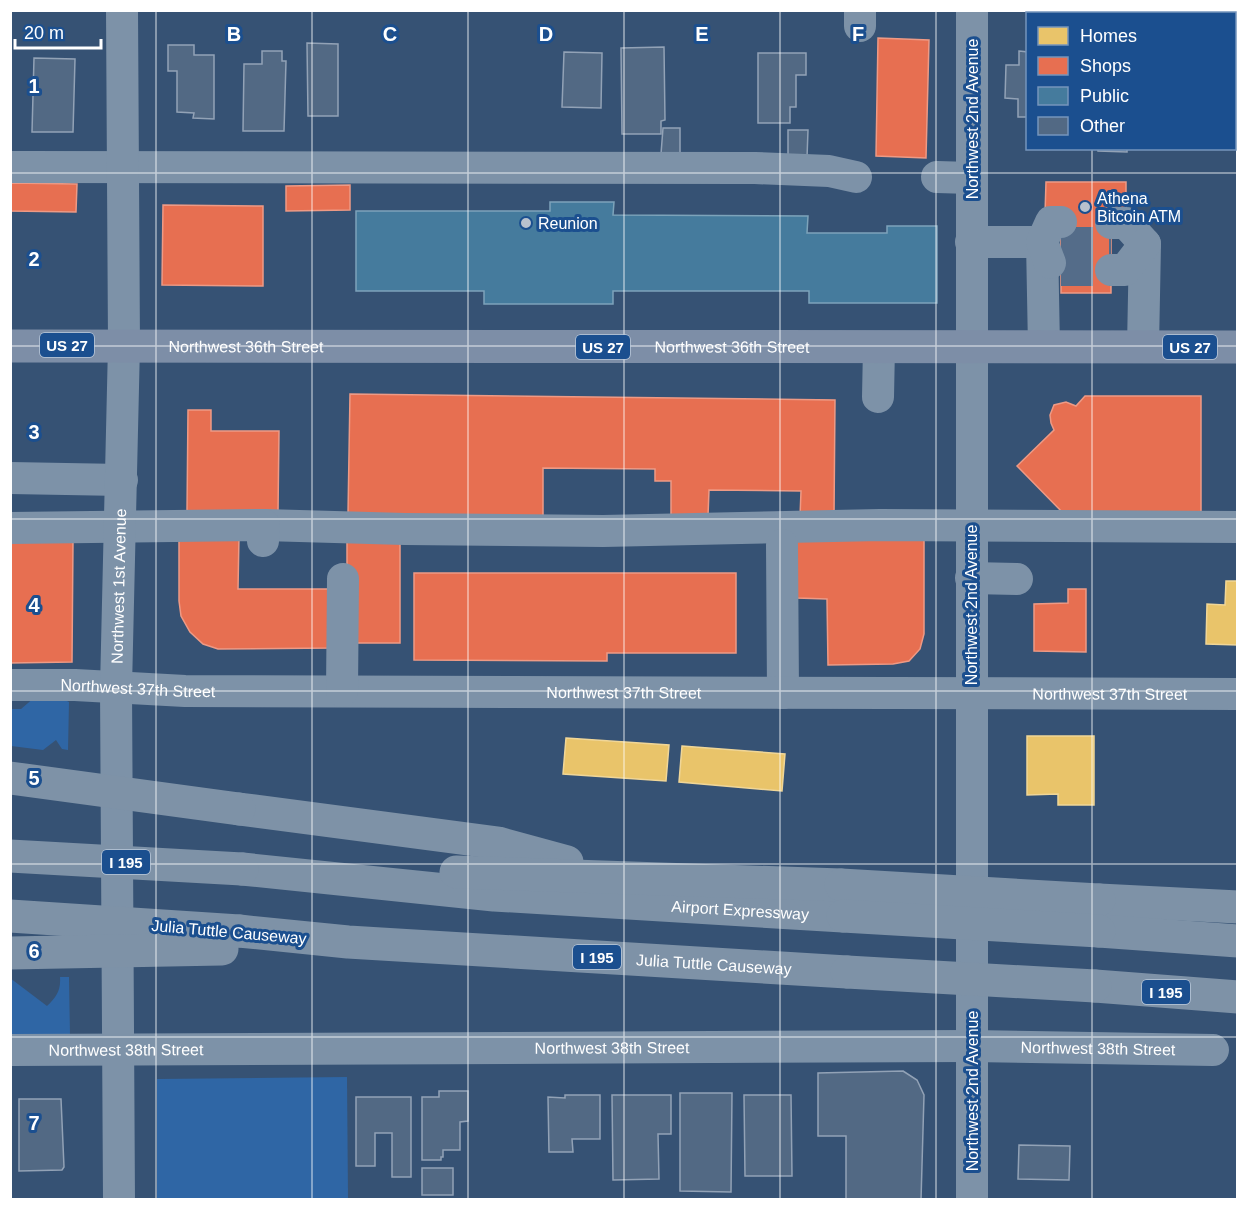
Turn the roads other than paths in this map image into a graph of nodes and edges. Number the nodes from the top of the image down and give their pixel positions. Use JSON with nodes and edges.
{"nodes":[{"id":1,"x":122,"y":10,"type":"edge"},
{"id":2,"x":972,"y":10,"type":"edge"},
{"id":3,"x":10,"y":167,"type":"edge"},
{"id":4,"x":124,"y":167,"type":"junction"},
{"id":5,"x":856,"y":177,"type":"dead end"},
{"id":6,"x":937,"y":177,"type":"dead end"},
{"id":7,"x":971,"y":178,"type":"junction"},
{"id":8,"x":971,"y":242,"type":"junction"},
{"id":9,"x":1145,"y":244,"type":"junction"},
{"id":10,"x":124,"y":345,"type":"junction"},
{"id":11,"x":10,"y":346,"type":"edge"},
{"id":12,"x":1143,"y":346,"type":"junction"},
{"id":13,"x":879,"y":347,"type":"junction"},
{"id":14,"x":972,"y":347,"type":"junction"},
{"id":15,"x":1044,"y":347,"type":"junction"},
{"id":16,"x":1238,"y":347,"type":"edge"},
{"id":17,"x":878,"y":397,"type":"dead end"},
{"id":18,"x":10,"y":478,"type":"edge"},
{"id":19,"x":122,"y":480,"type":"junction"},
{"id":20,"x":971,"y":526,"type":"junction"},
{"id":21,"x":1238,"y":527,"type":"edge"},
{"id":22,"x":10,"y":528,"type":"edge"},
{"id":23,"x":121,"y":528,"type":"junction"},
{"id":24,"x":782,"y":545,"type":"dead end"},
{"id":25,"x":971,"y":578,"type":"junction"},
{"id":26,"x":343,"y":579,"type":"dead end"},
{"id":27,"x":1017,"y":579,"type":"dead end"},
{"id":28,"x":10,"y":685,"type":"edge"},
{"id":29,"x":116,"y":688,"type":"junction"},
{"id":30,"x":342,"y":691,"type":"junction"},
{"id":31,"x":783,"y":693,"type":"junction"},
{"id":32,"x":972,"y":694,"type":"junction"},
{"id":33,"x":1238,"y":694,"type":"edge"},
{"id":34,"x":10,"y":778,"type":"edge"},
{"id":35,"x":10,"y":856,"type":"edge"},
{"id":36,"x":242,"y":869,"type":"junction"},
{"id":37,"x":621,"y":877,"type":"junction"},
{"id":38,"x":842,"y":900,"type":"junction"},
{"id":39,"x":1238,"y":907,"type":"edge"},
{"id":40,"x":1099,"y":915,"type":"junction"},
{"id":41,"x":10,"y":916,"type":"edge"},
{"id":42,"x":238,"y":940,"type":"junction"},
{"id":43,"x":1238,"y":941,"type":"edge"},
{"id":44,"x":10,"y":953,"type":"edge"},
{"id":45,"x":1238,"y":997,"type":"edge"},
{"id":46,"x":972,"y":1046,"type":"junction"},
{"id":47,"x":10,"y":1050,"type":"edge"},
{"id":48,"x":1213,"y":1050,"type":"dead end"},
{"id":49,"x":119,"y":1051,"type":"junction"},
{"id":50,"x":118,"y":1200,"type":"edge"},
{"id":51,"x":972,"y":1200,"type":"edge"}],
"edges":[{"from":1,"to":4,"type":"street","name":"Northwest 1st Avenue"},
{"from":2,"to":7,"type":"street","name":"Northwest 2nd Avenue"},
{"from":3,"to":4,"type":"street"},
{"from":4,"to":5,"type":"street"},
{"from":4,"to":10,"type":"street","name":"Northwest 1st Avenue"},
{"from":6,"to":7,"type":"street"},
{"from":7,"to":8,"type":"street","name":"Northwest 2nd Avenue"},
{"from":8,"to":14,"type":"street","name":"Northwest 2nd Avenue"},
{"from":8,"to":15,"type":"street"},
{"from":9,"to":9,"type":"street"},
{"from":9,"to":12,"type":"street"},
{"from":10,"to":11,"type":"main road","name":"Northwest 36th Street","number":"US 27"},
{"from":10,"to":13,"type":"main road","name":"Northwest 36th Street","number":"US 27"},
{"from":10,"to":19,"type":"street","name":"Northwest 1st Avenue"},
{"from":12,"to":15,"type":"main road","name":"Northwest 36th Street","number":"US 27"},
{"from":12,"to":16,"type":"main road","name":"Northwest 36th Street","number":"US 27"},
{"from":13,"to":14,"type":"main road","name":"Northwest 36th Street","number":"US 27"},
{"from":13,"to":17,"type":"street"},
{"from":14,"to":15,"type":"main road","name":"Northwest 36th Street","number":"US 27"},
{"from":14,"to":20,"type":"street","name":"Northwest 2nd Avenue"},
{"from":18,"to":19,"type":"street"},
{"from":19,"to":23,"type":"street","name":"Northwest 1st Avenue"},
{"from":20,"to":21,"type":"street"},
{"from":20,"to":23,"type":"street"},
{"from":20,"to":25,"type":"street","name":"Northwest 2nd Avenue"},
{"from":22,"to":23,"type":"street"},
{"from":23,"to":29,"type":"street","name":"Northwest 1st Avenue"},
{"from":24,"to":31,"type":"street"},
{"from":25,"to":27,"type":"street"},
{"from":25,"to":32,"type":"street","name":"Northwest 2nd Avenue"},
{"from":26,"to":30,"type":"street"},
{"from":28,"to":29,"type":"street","name":"Northwest 37th Street"},
{"from":29,"to":30,"type":"street","name":"Northwest 37th Street"},
{"from":29,"to":49,"type":"street","name":"Northwest 1st Avenue"},
{"from":30,"to":31,"type":"street","name":"Northwest 37th Street"},
{"from":31,"to":32,"type":"street","name":"Northwest 37th Street"},
{"from":32,"to":33,"type":"street","name":"Northwest 37th Street"},
{"from":32,"to":46,"type":"street","name":"Northwest 2nd Avenue"},
{"from":34,"to":37,"type":"highway","bridge":true},
{"from":35,"to":36,"type":"highway","number":"I 195","bridge":true},
{"from":36,"to":37,"type":"highway"},
{"from":36,"to":38,"type":"highway","name":"Airport Expressway"},
{"from":37,"to":38,"type":"highway"},
{"from":38,"to":40,"type":"highway","bridge":true},
{"from":39,"to":40,"type":"highway"},
{"from":40,"to":43,"type":"highway"},
{"from":41,"to":42,"type":"highway","name":"Julia Tuttle Causeway","number":"I 195","bridge":true},
{"from":42,"to":44,"type":"highway","bridge":true},
{"from":42,"to":45,"type":"highway","name":"Julia Tuttle Causeway","number":"I 195","bridge":true},
{"from":46,"to":48,"type":"street","name":"Northwest 38th Street"},
{"from":46,"to":49,"type":"street","name":"Northwest 38th Street"},
{"from":46,"to":51,"type":"street","name":"Northwest 2nd Avenue"},
{"from":47,"to":49,"type":"street","name":"Northwest 38th Street"},
{"from":49,"to":50,"type":"street","name":"Northwest 1st Avenue"}]}
